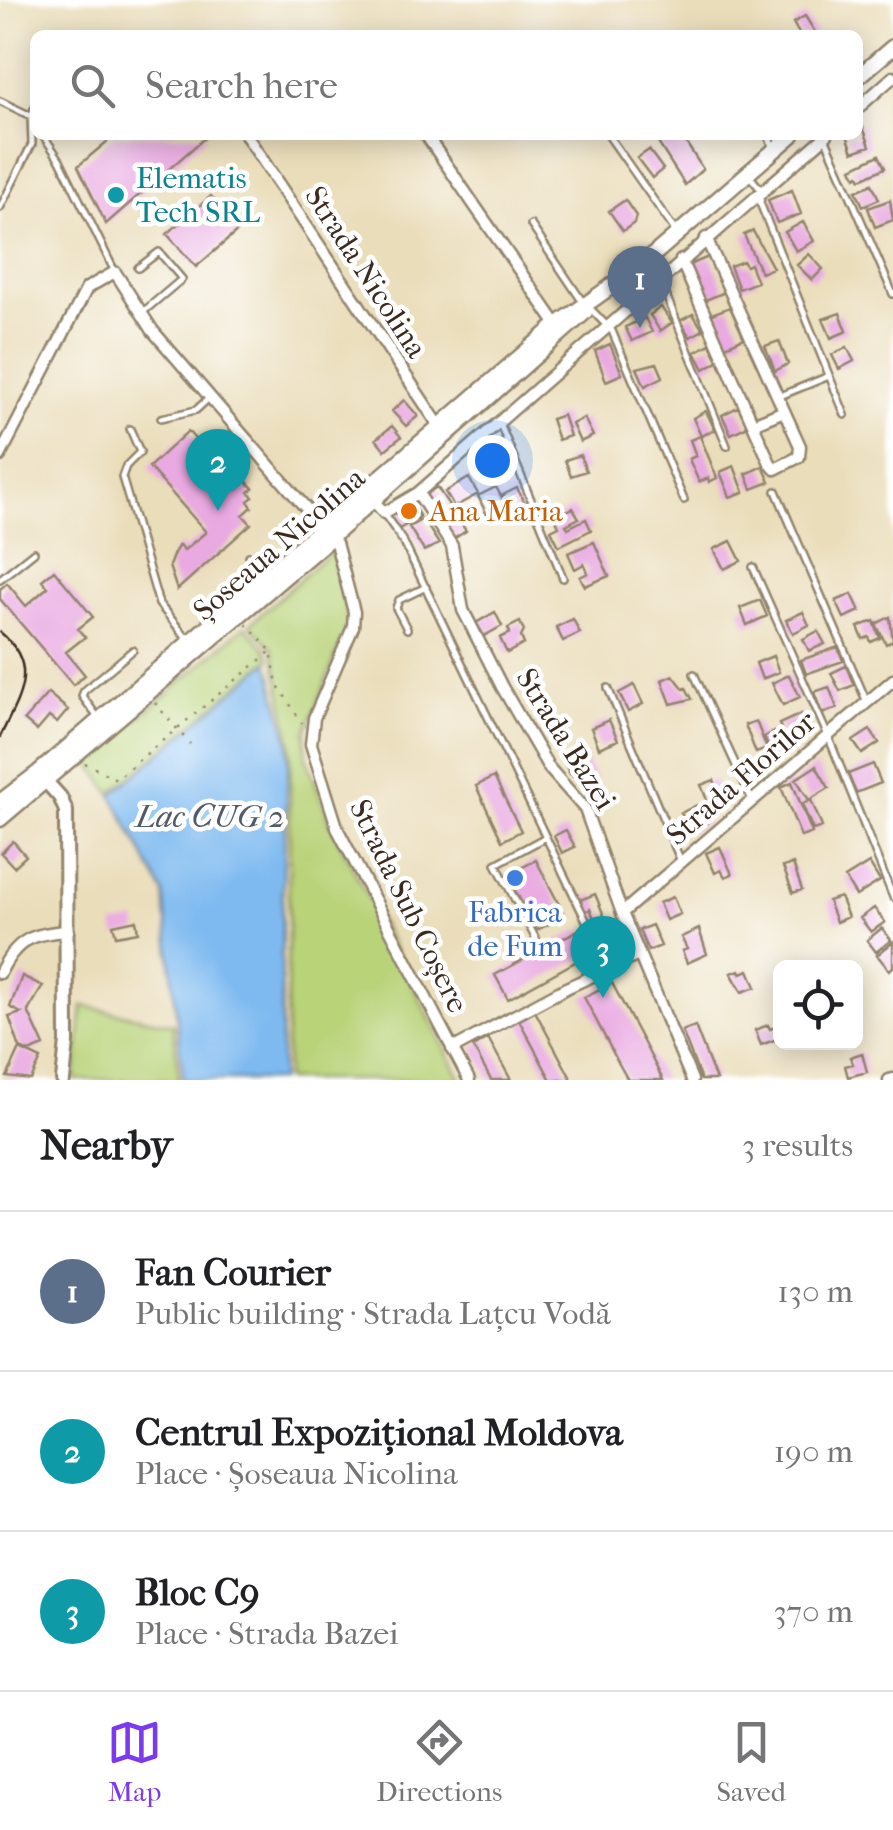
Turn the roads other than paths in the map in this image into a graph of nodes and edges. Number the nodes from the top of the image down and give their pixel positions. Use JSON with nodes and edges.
{"nodes":[{"id":1,"x":893,"y":47,"type":"edge"},
{"id":2,"x":863,"y":74,"type":"edge"},
{"id":3,"x":893,"y":77,"type":"edge"},
{"id":4,"x":0,"y":101,"type":"edge"},
{"id":5,"x":863,"y":104,"type":"edge"},
{"id":6,"x":30,"y":117,"type":"edge"},
{"id":7,"x":32,"y":140,"type":"edge"},
{"id":8,"x":46,"y":140,"type":"edge"},
{"id":9,"x":249,"y":140,"type":"edge"},
{"id":10,"x":429,"y":140,"type":"edge"},
{"id":11,"x":612,"y":140,"type":"edge"},
{"id":12,"x":770,"y":140,"type":"edge"},
{"id":13,"x":786,"y":140,"type":"edge"},
{"id":14,"x":821,"y":140,"type":"edge"},
{"id":15,"x":828,"y":140,"type":"edge"},
{"id":16,"x":776,"y":149,"type":"junction"},
{"id":17,"x":748,"y":174,"type":"junction"},
{"id":18,"x":762,"y":191,"type":"junction"},
{"id":19,"x":0,"y":208,"type":"edge"},
{"id":20,"x":701,"y":214,"type":"junction"},
{"id":21,"x":532,"y":225,"type":"dead end"},
{"id":22,"x":678,"y":234,"type":"junction"},
{"id":23,"x":710,"y":235,"type":"junction"},
{"id":24,"x":680,"y":260,"type":"junction"},
{"id":25,"x":644,"y":263,"type":"junction"},
{"id":26,"x":138,"y":268,"type":"dead end"},
{"id":27,"x":115,"y":272,"type":"junction"},
{"id":28,"x":658,"y":280,"type":"junction"},
{"id":29,"x":893,"y":294,"type":"edge"},
{"id":30,"x":589,"y":305,"type":"junction"},
{"id":31,"x":140,"y":313,"type":"junction"},
{"id":32,"x":558,"y":325,"type":"junction"},
{"id":33,"x":608,"y":326,"type":"junction"},
{"id":34,"x":829,"y":376,"type":"junction"},
{"id":35,"x":778,"y":397,"type":"junction"},
{"id":36,"x":209,"y":398,"type":"junction"},
{"id":37,"x":784,"y":411,"type":"junction"},
{"id":38,"x":845,"y":414,"type":"dead end"},
{"id":39,"x":161,"y":418,"type":"dead end"},
{"id":40,"x":498,"y":422,"type":"junction"},
{"id":41,"x":753,"y":424,"type":"junction"},
{"id":42,"x":130,"y":428,"type":"dead end"},
{"id":43,"x":442,"y":431,"type":"junction"},
{"id":44,"x":3,"y":443,"type":"edge"},
{"id":45,"x":727,"y":446,"type":"dead end"},
{"id":46,"x":0,"y":456,"type":"edge"},
{"id":47,"x":418,"y":492,"type":"junction"},
{"id":48,"x":776,"y":492,"type":"dead end"},
{"id":49,"x":369,"y":495,"type":"junction"},
{"id":50,"x":684,"y":500,"type":"dead end"},
{"id":51,"x":384,"y":512,"type":"junction"},
{"id":52,"x":326,"y":533,"type":"junction"},
{"id":53,"x":34,"y":552,"type":"dead end"},
{"id":54,"x":250,"y":556,"type":"dead end"},
{"id":55,"x":753,"y":567,"type":"dead end"},
{"id":56,"x":562,"y":578,"type":"dead end"},
{"id":57,"x":0,"y":579,"type":"edge"},
{"id":58,"x":271,"y":580,"type":"junction"},
{"id":59,"x":426,"y":587,"type":"junction"},
{"id":60,"x":407,"y":630,"type":"dead end"},
{"id":61,"x":194,"y":647,"type":"junction"},
{"id":62,"x":133,"y":650,"type":"dead end"},
{"id":63,"x":694,"y":674,"type":"dead end"},
{"id":64,"x":893,"y":680,"type":"edge"},
{"id":65,"x":608,"y":688,"type":"dead end"},
{"id":66,"x":867,"y":703,"type":"junction"},
{"id":67,"x":104,"y":724,"type":"junction"},
{"id":68,"x":828,"y":736,"type":"junction"},
{"id":69,"x":41,"y":776,"type":"junction"},
{"id":70,"x":753,"y":800,"type":"junction"},
{"id":71,"x":0,"y":802,"type":"edge"},
{"id":72,"x":0,"y":819,"type":"edge"},
{"id":73,"x":546,"y":837,"type":"junction"},
{"id":74,"x":681,"y":862,"type":"junction"},
{"id":75,"x":893,"y":897,"type":"edge"},
{"id":76,"x":622,"y":913,"type":"junction"},
{"id":77,"x":68,"y":932,"type":"junction"},
{"id":78,"x":595,"y":939,"type":"dead end"},
{"id":79,"x":537,"y":940,"type":"dead end"},
{"id":80,"x":640,"y":955,"type":"junction"},
{"id":81,"x":0,"y":973,"type":"edge"},
{"id":82,"x":452,"y":1048,"type":"junction"},
{"id":83,"x":63,"y":1080,"type":"edge"},
{"id":84,"x":469,"y":1080,"type":"edge"},
{"id":85,"x":692,"y":1080,"type":"edge"}],
"edges":[{"from":1,"to":2,"type":"main road"},
{"from":3,"to":5,"type":"street"},
{"from":4,"to":6,"type":"lane"},
{"from":7,"to":19,"type":"lane"},
{"from":8,"to":27,"type":"lane"},
{"from":9,"to":43,"type":"street","name":"Strada Nicolina"},
{"from":10,"to":32,"type":"street"},
{"from":11,"to":22,"type":"lane"},
{"from":12,"to":16,"type":"lane"},
{"from":13,"to":16,"type":"main road","name":"Șoseaua Nicolina"},
{"from":14,"to":18,"type":"street"},
{"from":15,"to":29,"type":"lane"},
{"from":16,"to":17,"type":"main road","name":"Șoseaua Nicolina"},
{"from":17,"to":18,"type":"lane"},
{"from":17,"to":20,"type":"main road","name":"Șoseaua Nicolina"},
{"from":18,"to":23,"type":"street"},
{"from":18,"to":34,"type":"lane"},
{"from":20,"to":22,"type":"main road","name":"Șoseaua Nicolina"},
{"from":20,"to":23,"type":"lane"},
{"from":21,"to":30,"type":"lane"},
{"from":22,"to":25,"type":"main road","name":"Șoseaua Nicolina"},
{"from":23,"to":24,"type":"street"},
{"from":23,"to":35,"type":"street"},
{"from":24,"to":28,"type":"street"},
{"from":24,"to":41,"type":"street"},
{"from":25,"to":28,"type":"lane"},
{"from":25,"to":30,"type":"main road","name":"Șoseaua Nicolina"},
{"from":26,"to":31,"type":"lane"},
{"from":27,"to":31,"type":"street"},
{"from":27,"to":44,"type":"street"},
{"from":28,"to":33,"type":"street"},
{"from":28,"to":45,"type":"lane"},
{"from":30,"to":32,"type":"main road","name":"Șoseaua Nicolina"},
{"from":30,"to":33,"type":"lane"},
{"from":30,"to":43,"type":"main road","name":"Șoseaua Nicolina"},
{"from":31,"to":36,"type":"street"},
{"from":32,"to":43,"type":"main road","name":"Șoseaua Nicolina"},
{"from":33,"to":40,"type":"street"},
{"from":33,"to":50,"type":"lane"},
{"from":34,"to":35,"type":"lane"},
{"from":34,"to":38,"type":"lane"},
{"from":35,"to":37,"type":"street"},
{"from":36,"to":39,"type":"lane"},
{"from":36,"to":52,"type":"street"},
{"from":37,"to":41,"type":"street"},
{"from":37,"to":41,"type":"street"},
{"from":40,"to":47,"type":"street"},
{"from":40,"to":56,"type":"lane"},
{"from":42,"to":61,"type":"lane"},
{"from":43,"to":49,"type":"main road","name":"Șoseaua Nicolina"},
{"from":44,"to":46,"type":"street"},
{"from":47,"to":51,"type":"street"},
{"from":47,"to":76,"type":"street","name":"Strada Bazei"},
{"from":48,"to":66,"type":"lane"},
{"from":49,"to":51,"type":"street"},
{"from":49,"to":52,"type":"main road","name":"Șoseaua Nicolina"},
{"from":51,"to":59,"type":"lane"},
{"from":52,"to":58,"type":"main road","name":"Șoseaua Nicolina"},
{"from":52,"to":82,"type":"street","name":"Strada Sub Coșere"},
{"from":53,"to":57,"type":"lane"},
{"from":54,"to":58,"type":"lane"},
{"from":55,"to":68,"type":"lane"},
{"from":58,"to":61,"type":"main road","name":"Șoseaua Nicolina"},
{"from":59,"to":60,"type":"lane"},
{"from":59,"to":73,"type":"lane"},
{"from":61,"to":67,"type":"main road","name":"Șoseaua Nicolina"},
{"from":62,"to":67,"type":"lane"},
{"from":63,"to":70,"type":"lane"},
{"from":64,"to":66,"type":"street","name":"Strada Florilor"},
{"from":65,"to":74,"type":"lane"},
{"from":66,"to":68,"type":"street","name":"Strada Florilor"},
{"from":67,"to":69,"type":"main road","name":"Șoseaua Nicolina"},
{"from":68,"to":70,"type":"street","name":"Strada Florilor"},
{"from":68,"to":75,"type":"lane"},
{"from":69,"to":71,"type":"main road","name":"Șoseaua Nicolina"},
{"from":69,"to":72,"type":"main road","name":"Șoseaua Nicolina"},
{"from":69,"to":77,"type":"street"},
{"from":70,"to":74,"type":"street","name":"Strada Florilor"},
{"from":73,"to":78,"type":"lane"},
{"from":73,"to":79,"type":"lane"},
{"from":74,"to":76,"type":"street","name":"Strada Florilor"},
{"from":76,"to":80,"type":"street","name":"Strada Bazei"},
{"from":77,"to":81,"type":"street"},
{"from":77,"to":83,"type":"street"},
{"from":80,"to":82,"type":"street"},
{"from":80,"to":85,"type":"street","name":"Strada Bazei"},
{"from":82,"to":84,"type":"street","name":"Strada Sub Coșere"}]}
